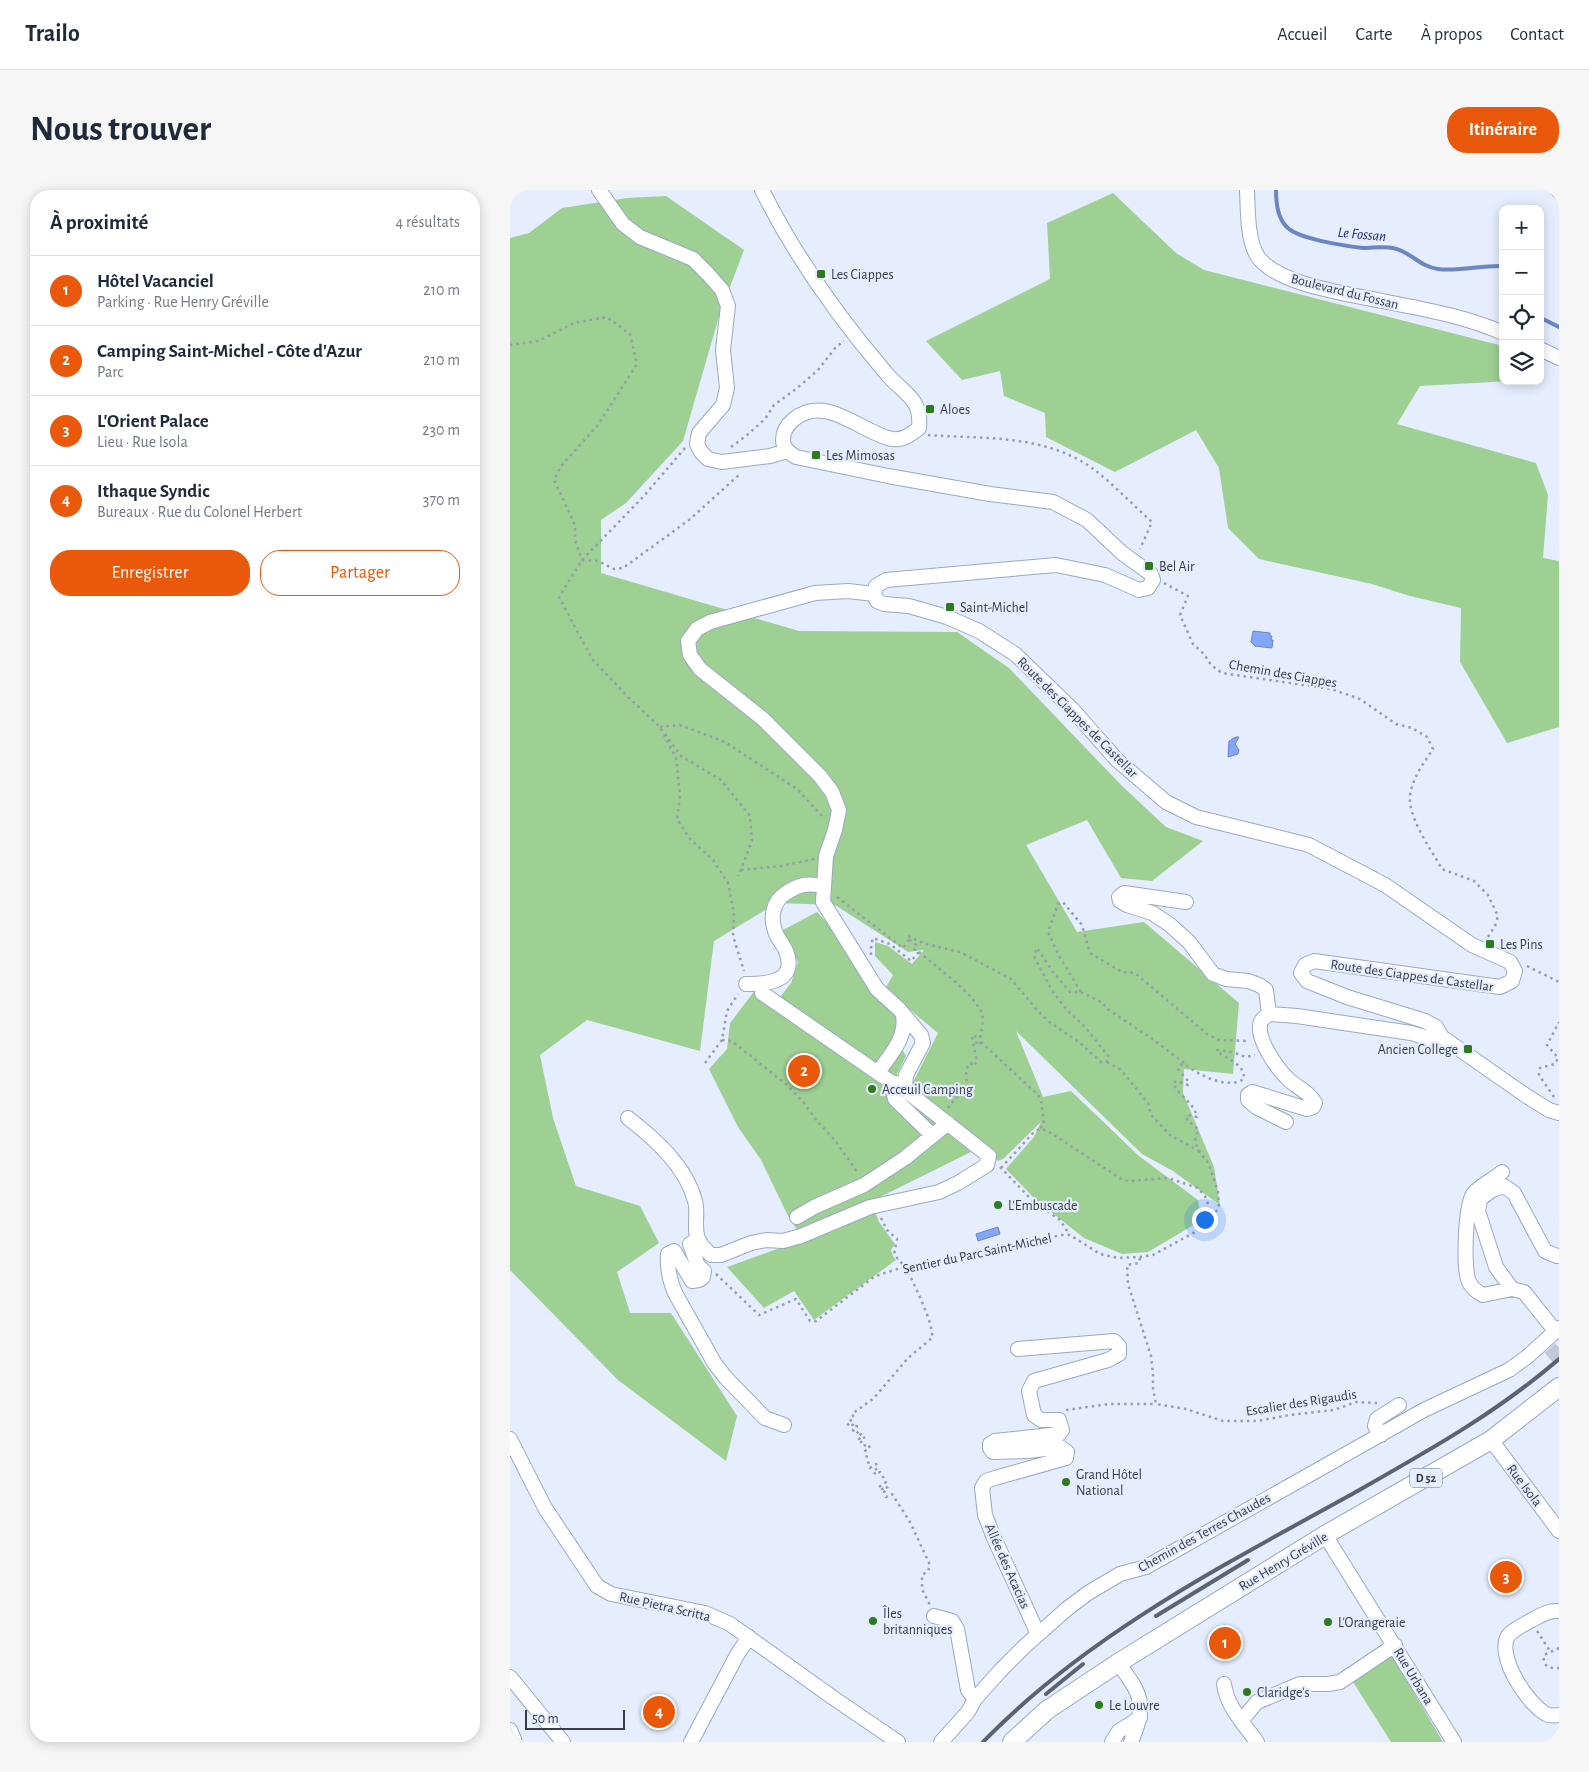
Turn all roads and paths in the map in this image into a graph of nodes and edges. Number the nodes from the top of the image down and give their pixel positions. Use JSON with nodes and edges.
{"nodes":[{"id":1,"x":599,"y":190,"type":"edge"},
{"id":2,"x":762,"y":190,"type":"edge"},
{"id":3,"x":1247,"y":190,"type":"edge"},
{"id":4,"x":1499,"y":332,"type":"edge"},
{"id":5,"x":846,"y":339,"type":"dead end"},
{"id":6,"x":510,"y":345,"type":"edge"},
{"id":7,"x":1544,"y":351,"type":"edge"},
{"id":8,"x":1559,"y":358,"type":"edge"},
{"id":9,"x":919,"y":428,"type":"junction"},
{"id":10,"x":697,"y":444,"type":"junction"},
{"id":11,"x":787,"y":451,"type":"junction"},
{"id":12,"x":750,"y":458,"type":"junction"},
{"id":13,"x":713,"y":460,"type":"junction"},
{"id":14,"x":1140,"y":549,"type":"dead end"},
{"id":15,"x":582,"y":560,"type":"junction"},
{"id":16,"x":1165,"y":583,"type":"dead end"},
{"id":17,"x":874,"y":594,"type":"junction"},
{"id":18,"x":660,"y":727,"type":"junction"},
{"id":19,"x":835,"y":830,"type":"junction"},
{"id":20,"x":826,"y":856,"type":"junction"},
{"id":21,"x":741,"y":870,"type":"junction"},
{"id":22,"x":738,"y":876,"type":"dead end"},
{"id":23,"x":823,"y":886,"type":"junction"},
{"id":24,"x":1186,"y":902,"type":"dead end"},
{"id":25,"x":909,"y":939,"type":"junction"},
{"id":26,"x":1472,"y":945,"type":"junction"},
{"id":27,"x":919,"y":952,"type":"junction"},
{"id":28,"x":874,"y":961,"type":"dead end"},
{"id":29,"x":1510,"y":962,"type":"junction"},
{"id":30,"x":1559,"y":982,"type":"edge"},
{"id":31,"x":746,"y":984,"type":"junction"},
{"id":32,"x":1081,"y":992,"type":"junction"},
{"id":33,"x":762,"y":994,"type":"dead end"},
{"id":34,"x":1269,"y":1014,"type":"junction"},
{"id":35,"x":903,"y":1015,"type":"junction"},
{"id":36,"x":1559,"y":1022,"type":"edge"},
{"id":37,"x":1442,"y":1037,"type":"junction"},
{"id":38,"x":722,"y":1040,"type":"junction"},
{"id":39,"x":1262,"y":1040,"type":"junction"},
{"id":40,"x":980,"y":1041,"type":"junction"},
{"id":41,"x":1107,"y":1062,"type":"junction"},
{"id":42,"x":705,"y":1063,"type":"dead end"},
{"id":43,"x":1184,"y":1064,"type":"junction"},
{"id":44,"x":878,"y":1072,"type":"junction"},
{"id":45,"x":898,"y":1084,"type":"junction"},
{"id":46,"x":1556,"y":1108,"type":"edge"},
{"id":47,"x":628,"y":1118,"type":"dead end"},
{"id":48,"x":1286,"y":1122,"type":"dead end"},
{"id":49,"x":948,"y":1123,"type":"junction"},
{"id":50,"x":1040,"y":1129,"type":"junction"},
{"id":51,"x":932,"y":1135,"type":"junction"},
{"id":52,"x":1199,"y":1151,"type":"junction"},
{"id":53,"x":1001,"y":1168,"type":"dead end"},
{"id":54,"x":1006,"y":1172,"type":"dead end"},
{"id":55,"x":1502,"y":1172,"type":"dead end"},
{"id":56,"x":864,"y":1186,"type":"junction"},
{"id":57,"x":797,"y":1217,"type":"dead end"},
{"id":58,"x":1213,"y":1218,"type":"junction"},
{"id":59,"x":887,"y":1230,"type":"dead end"},
{"id":60,"x":1070,"y":1235,"type":"junction"},
{"id":61,"x":700,"y":1242,"type":"junction"},
{"id":62,"x":1558,"y":1256,"type":"dead end"},
{"id":63,"x":1140,"y":1257,"type":"junction"},
{"id":64,"x":906,"y":1268,"type":"junction"},
{"id":65,"x":704,"y":1271,"type":"junction"},
{"id":66,"x":1512,"y":1289,"type":"junction"},
{"id":67,"x":1557,"y":1330,"type":"edge"},
{"id":68,"x":1018,"y":1349,"type":"dead end"},
{"id":69,"x":1559,"y":1388,"type":"edge"},
{"id":70,"x":1156,"y":1404,"type":"junction"},
{"id":71,"x":1399,"y":1405,"type":"joint"},
{"id":72,"x":1059,"y":1420,"type":"junction"},
{"id":73,"x":784,"y":1425,"type":"dead end"},
{"id":74,"x":1380,"y":1435,"type":"junction"},
{"id":75,"x":510,"y":1440,"type":"edge"},
{"id":76,"x":1491,"y":1440,"type":"junction"},
{"id":77,"x":1559,"y":1531,"type":"edge"},
{"id":78,"x":1325,"y":1535,"type":"junction"},
{"id":79,"x":1559,"y":1611,"type":"edge"},
{"id":80,"x":934,"y":1616,"type":"joint"},
{"id":81,"x":1530,"y":1621,"type":"junction"},
{"id":82,"x":1038,"y":1634,"type":"junction"},
{"id":83,"x":749,"y":1637,"type":"junction"},
{"id":84,"x":1395,"y":1645,"type":"junction"},
{"id":85,"x":1559,"y":1648,"type":"edge"},
{"id":86,"x":1550,"y":1651,"type":"junction"},
{"id":87,"x":1118,"y":1663,"type":"junction"},
{"id":88,"x":1559,"y":1668,"type":"edge"},
{"id":89,"x":510,"y":1677,"type":"edge"},
{"id":90,"x":1224,"y":1684,"type":"dead end"},
{"id":91,"x":975,"y":1699,"type":"junction"},
{"id":92,"x":1559,"y":1715,"type":"edge"},
{"id":93,"x":1140,"y":1718,"type":"junction"},
{"id":94,"x":1241,"y":1720,"type":"junction"},
{"id":95,"x":564,"y":1742,"type":"edge"},
{"id":96,"x":691,"y":1742,"type":"edge"},
{"id":97,"x":898,"y":1742,"type":"edge"},
{"id":98,"x":941,"y":1742,"type":"edge"},
{"id":99,"x":1012,"y":1742,"type":"edge"},
{"id":100,"x":1112,"y":1742,"type":"edge"},
{"id":101,"x":1131,"y":1742,"type":"edge"},
{"id":102,"x":1257,"y":1742,"type":"edge"},
{"id":103,"x":1454,"y":1742,"type":"edge"}],
"edges":[{"from":1,"to":10,"type":"street"},
{"from":2,"to":9,"type":"street"},
{"from":3,"to":4,"type":"street","name":"Boulevard du Fossan"},
{"from":5,"to":13,"type":"path"},
{"from":6,"to":15,"type":"path"},
{"from":7,"to":8,"type":"street"},
{"from":9,"to":11,"type":"street"},
{"from":9,"to":14,"type":"path"},
{"from":10,"to":13,"type":"street"},
{"from":10,"to":15,"type":"path"},
{"from":11,"to":12,"type":"street"},
{"from":11,"to":17,"type":"street"},
{"from":12,"to":13,"type":"street"},
{"from":12,"to":15,"type":"path"},
{"from":15,"to":18,"type":"path"},
{"from":16,"to":26,"type":"path","name":"Chemin des Ciappes"},
{"from":17,"to":19,"type":"street"},
{"from":17,"to":26,"type":"street","name":"Route des Ciappes de Castellar"},
{"from":18,"to":19,"type":"path"},
{"from":18,"to":21,"type":"path"},
{"from":18,"to":31,"type":"path"},
{"from":19,"to":20,"type":"street"},
{"from":20,"to":21,"type":"path"},
{"from":20,"to":23,"type":"street"},
{"from":21,"to":22,"type":"path"},
{"from":23,"to":25,"type":"path"},
{"from":23,"to":31,"type":"street"},
{"from":23,"to":35,"type":"street"},
{"from":24,"to":34,"type":"street"},
{"from":25,"to":27,"type":"path"},
{"from":25,"to":41,"type":"path"},
{"from":26,"to":29,"type":"street","name":"Route des Ciappes de Castellar"},
{"from":27,"to":28,"type":"path"},
{"from":27,"to":40,"type":"path"},
{"from":29,"to":30,"type":"path"},
{"from":29,"to":37,"type":"street","name":"Route des Ciappes de Castellar"},
{"from":31,"to":38,"type":"path"},
{"from":32,"to":39,"type":"path"},
{"from":32,"to":41,"type":"path"},
{"from":32,"to":43,"type":"path"},
{"from":33,"to":44,"type":"street"},
{"from":34,"to":37,"type":"street"},
{"from":34,"to":39,"type":"street"},
{"from":35,"to":44,"type":"street"},
{"from":35,"to":45,"type":"street"},
{"from":36,"to":46,"type":"path"},
{"from":37,"to":46,"type":"street","name":"Route des Ciappes de Castellar"},
{"from":38,"to":42,"type":"path"},
{"from":38,"to":56,"type":"path"},
{"from":39,"to":43,"type":"path"},
{"from":39,"to":48,"type":"street"},
{"from":40,"to":49,"type":"path"},
{"from":40,"to":50,"type":"path"},
{"from":41,"to":52,"type":"path"},
{"from":43,"to":52,"type":"path"},
{"from":44,"to":45,"type":"street"},
{"from":45,"to":49,"type":"street"},
{"from":45,"to":51,"type":"street"},
{"from":47,"to":61,"type":"street"},
{"from":49,"to":51,"type":"street"},
{"from":49,"to":61,"type":"street"},
{"from":50,"to":53,"type":"path"},
{"from":50,"to":58,"type":"path"},
{"from":51,"to":56,"type":"street"},
{"from":52,"to":58,"type":"path"},
{"from":54,"to":60,"type":"path"},
{"from":55,"to":66,"type":"street"},
{"from":56,"to":57,"type":"street"},
{"from":58,"to":63,"type":"path","name":"Sentier du Parc Saint-Michel"},
{"from":59,"to":64,"type":"path"},
{"from":60,"to":63,"type":"path","name":"Sentier du Parc Saint-Michel"},
{"from":60,"to":64,"type":"path","name":"Sentier du Parc Saint-Michel"},
{"from":61,"to":65,"type":"street"},
{"from":62,"to":66,"type":"street"},
{"from":63,"to":70,"type":"path"},
{"from":64,"to":65,"type":"path","name":"Sentier du Parc Saint-Michel"},
{"from":64,"to":80,"type":"path"},
{"from":65,"to":73,"type":"street"},
{"from":66,"to":67,"type":"street"},
{"from":67,"to":74,"type":"street","name":"Chemin des Terres Chaudes"},
{"from":68,"to":72,"type":"street"},
{"from":69,"to":76,"type":"main road","name":"Rue Henry Gréville","number":"D 52"},
{"from":70,"to":71,"type":"path","name":"Escalier des Rigaudis"},
{"from":70,"to":72,"type":"path","name":"Escalier des Rigaudis"},
{"from":71,"to":74,"type":"street"},
{"from":72,"to":82,"type":"street","name":"Allée des Acacias"},
{"from":74,"to":82,"type":"street","name":"Chemin des Terres Chaudes"},
{"from":75,"to":83,"type":"street","name":"Rue Pietra Scritta"},
{"from":76,"to":77,"type":"street","name":"Rue Isola"},
{"from":76,"to":78,"type":"main road","name":"Rue Henry Gréville","number":"D 52"},
{"from":78,"to":84,"type":"street","name":"Rue Urbana"},
{"from":78,"to":87,"type":"main road","name":"Rue Henry Gréville","number":"D 52"},
{"from":79,"to":81,"type":"street"},
{"from":80,"to":91,"type":"street"},
{"from":81,"to":86,"type":"path"},
{"from":81,"to":92,"type":"street"},
{"from":82,"to":91,"type":"street","name":"Chemin des Terres Chaudes"},
{"from":83,"to":96,"type":"street"},
{"from":83,"to":97,"type":"street","name":"Rue Pietra Scritta"},
{"from":84,"to":94,"type":"street"},
{"from":84,"to":103,"type":"street","name":"Rue Urbana"},
{"from":85,"to":86,"type":"path"},
{"from":86,"to":88,"type":"path"},
{"from":87,"to":93,"type":"street"},
{"from":87,"to":99,"type":"main road","name":"Rue Henry Gréville","number":"D 52"},
{"from":89,"to":95,"type":"street"},
{"from":90,"to":94,"type":"street"},
{"from":91,"to":98,"type":"street","name":"Chemin des Terres Chaudes"},
{"from":93,"to":100,"type":"street"},
{"from":93,"to":101,"type":"street"},
{"from":94,"to":102,"type":"street"}]}
